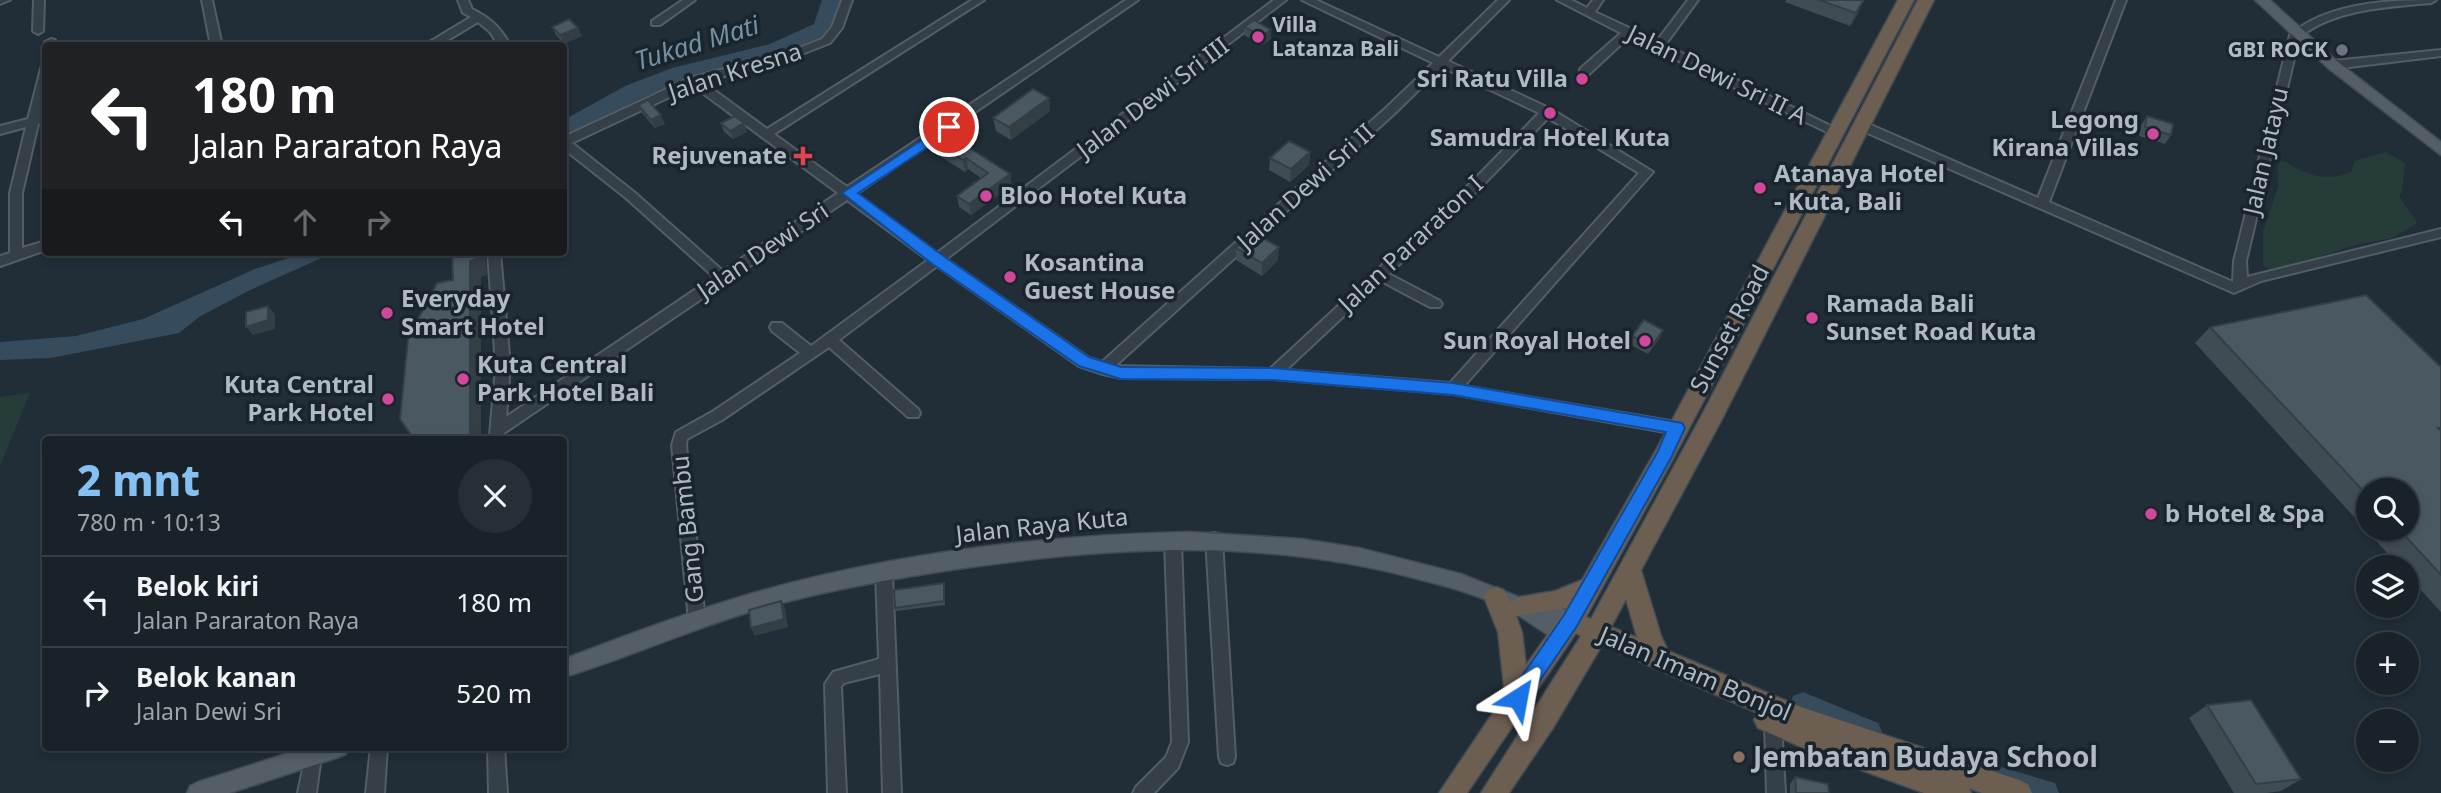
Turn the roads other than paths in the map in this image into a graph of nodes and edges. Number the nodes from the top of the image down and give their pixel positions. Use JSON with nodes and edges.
{"nodes":[{"id":1,"x":39,"y":0,"type":"edge"},
{"id":2,"x":463,"y":0,"type":"edge"},
{"id":3,"x":690,"y":0,"type":"edge"},
{"id":4,"x":846,"y":0,"type":"edge"},
{"id":5,"x":979,"y":0,"type":"edge"},
{"id":6,"x":1133,"y":0,"type":"edge"},
{"id":7,"x":1281,"y":0,"type":"edge"},
{"id":8,"x":1307,"y":0,"type":"edge"},
{"id":9,"x":1504,"y":0,"type":"edge"},
{"id":10,"x":1562,"y":0,"type":"edge"},
{"id":11,"x":1598,"y":0,"type":"edge"},
{"id":12,"x":1693,"y":0,"type":"edge"},
{"id":13,"x":1906,"y":0,"type":"edge"},
{"id":14,"x":1926,"y":0,"type":"edge"},
{"id":15,"x":2121,"y":0,"type":"edge"},
{"id":16,"x":2262,"y":0,"type":"edge"},
{"id":17,"x":2431,"y":0,"type":"edge"},
{"id":18,"x":210,"y":1,"type":"edge"},
{"id":19,"x":2385,"y":2,"type":"edge"},
{"id":20,"x":1589,"y":13,"type":"junction"},
{"id":21,"x":479,"y":16,"type":"junction"},
{"id":22,"x":656,"y":23,"type":"dead end"},
{"id":23,"x":38,"y":32,"type":"dead end"},
{"id":24,"x":1628,"y":33,"type":"junction"},
{"id":25,"x":2297,"y":33,"type":"junction"},
{"id":26,"x":217,"y":42,"type":"edge"},
{"id":27,"x":436,"y":42,"type":"edge"},
{"id":28,"x":503,"y":42,"type":"edge"},
{"id":29,"x":1659,"y":46,"type":"junction"},
{"id":30,"x":2441,"y":53,"type":"edge"},
{"id":31,"x":1441,"y":64,"type":"junction"},
{"id":32,"x":2333,"y":65,"type":"junction"},
{"id":33,"x":1584,"y":72,"type":"dead end"},
{"id":34,"x":694,"y":81,"type":"junction"},
{"id":35,"x":42,"y":83,"type":"edge"},
{"id":36,"x":1547,"y":112,"type":"junction"},
{"id":37,"x":42,"y":119,"type":"edge"},
{"id":38,"x":32,"y":121,"type":"junction"},
{"id":39,"x":1860,"y":125,"type":"junction"},
{"id":40,"x":0,"y":130,"type":"edge"},
{"id":41,"x":1835,"y":131,"type":"junction"},
{"id":42,"x":768,"y":133,"type":"junction"},
{"id":43,"x":567,"y":141,"type":"edge"},
{"id":44,"x":567,"y":144,"type":"edge"},
{"id":45,"x":2441,"y":150,"type":"edge"},
{"id":46,"x":849,"y":193,"type":"junction"},
{"id":47,"x":2042,"y":204,"type":"junction"},
{"id":48,"x":2441,"y":233,"type":"edge"},
{"id":49,"x":42,"y":246,"type":"edge"},
{"id":50,"x":16,"y":255,"type":"junction"},
{"id":51,"x":494,"y":256,"type":"edge"},
{"id":52,"x":936,"y":259,"type":"junction"},
{"id":53,"x":0,"y":261,"type":"edge"},
{"id":54,"x":1379,"y":274,"type":"junction"},
{"id":55,"x":723,"y":278,"type":"junction"},
{"id":56,"x":2240,"y":284,"type":"junction"},
{"id":57,"x":1435,"y":304,"type":"dead end"},
{"id":58,"x":777,"y":327,"type":"dead end"},
{"id":59,"x":830,"y":340,"type":"junction"},
{"id":60,"x":810,"y":353,"type":"junction"},
{"id":61,"x":1103,"y":369,"type":"junction"},
{"id":62,"x":1273,"y":374,"type":"junction"},
{"id":63,"x":1453,"y":389,"type":"junction"},
{"id":64,"x":500,"y":412,"type":"junction"},
{"id":65,"x":913,"y":412,"type":"dead end"},
{"id":66,"x":717,"y":416,"type":"joint"},
{"id":67,"x":516,"y":417,"type":"junction"},
{"id":68,"x":1676,"y":428,"type":"junction"},
{"id":69,"x":497,"y":435,"type":"edge"},
{"id":70,"x":1214,"y":539,"type":"junction"},
{"id":71,"x":1173,"y":541,"type":"junction"},
{"id":72,"x":1629,"y":567,"type":"junction"},
{"id":73,"x":884,"y":572,"type":"junction"},
{"id":74,"x":1590,"y":586,"type":"junction"},
{"id":75,"x":1496,"y":597,"type":"junction"},
{"id":76,"x":1525,"y":609,"type":"junction"},
{"id":77,"x":697,"y":620,"type":"junction"},
{"id":78,"x":1566,"y":627,"type":"junction"},
{"id":79,"x":1593,"y":638,"type":"junction"},
{"id":80,"x":1660,"y":660,"type":"junction"},
{"id":81,"x":889,"y":664,"type":"junction"},
{"id":82,"x":567,"y":667,"type":"edge"},
{"id":83,"x":1518,"y":698,"type":"junction"},
{"id":84,"x":1773,"y":723,"type":"junction"},
{"id":85,"x":327,"y":751,"type":"edge"},
{"id":86,"x":379,"y":751,"type":"edge"},
{"id":87,"x":496,"y":751,"type":"edge"},
{"id":88,"x":313,"y":756,"type":"junction"},
{"id":89,"x":1227,"y":757,"type":"dead end"},
{"id":90,"x":198,"y":793,"type":"edge"},
{"id":91,"x":307,"y":793,"type":"edge"},
{"id":92,"x":375,"y":793,"type":"edge"},
{"id":93,"x":498,"y":793,"type":"edge"},
{"id":94,"x":837,"y":793,"type":"edge"},
{"id":95,"x":892,"y":793,"type":"edge"},
{"id":96,"x":1142,"y":793,"type":"edge"},
{"id":97,"x":1452,"y":793,"type":"edge"},
{"id":98,"x":1494,"y":793,"type":"edge"},
{"id":99,"x":1776,"y":793,"type":"edge"},
{"id":100,"x":1958,"y":793,"type":"edge"},
{"id":101,"x":2019,"y":793,"type":"edge"}],
"edges":[{"from":1,"to":23,"type":"street"},
{"from":2,"to":21,"type":"street"},
{"from":3,"to":22,"type":"street"},
{"from":4,"to":34,"type":"street","name":"Jalan Kresna"},
{"from":5,"to":42,"type":"street"},
{"from":6,"to":46,"type":"street","name":"Jalan Dewi Sri"},
{"from":7,"to":52,"type":"street","name":"Jalan Dewi Sri III"},
{"from":8,"to":31,"type":"street"},
{"from":9,"to":31,"type":"street","name":"Jalan Dewi Sri II"},
{"from":10,"to":20,"type":"street","name":"Jalan Dewi Sri II A"},
{"from":11,"to":20,"type":"street"},
{"from":12,"to":29,"type":"street"},
{"from":13,"to":41,"type":"highway","name":"Sunset Road"},
{"from":14,"to":39,"type":"highway","name":"Sunset Road"},
{"from":15,"to":47,"type":"street"},
{"from":16,"to":25,"type":"main road"},
{"from":17,"to":19,"type":"street"},
{"from":18,"to":26,"type":"street"},
{"from":19,"to":25,"type":"street"},
{"from":20,"to":24,"type":"street","name":"Jalan Dewi Sri II A"},
{"from":21,"to":27,"type":"street"},
{"from":21,"to":28,"type":"street"},
{"from":24,"to":29,"type":"street","name":"Jalan Dewi Sri II A"},
{"from":24,"to":33,"type":"street"},
{"from":25,"to":32,"type":"main road"},
{"from":25,"to":56,"type":"street","name":"Jalan Jatayu"},
{"from":29,"to":41,"type":"street","name":"Jalan Dewi Sri II A"},
{"from":30,"to":32,"type":"street"},
{"from":31,"to":36,"type":"street"},
{"from":31,"to":61,"type":"street","name":"Jalan Dewi Sri II"},
{"from":32,"to":45,"type":"main road"},
{"from":34,"to":42,"type":"street"},
{"from":34,"to":43,"type":"street","name":"Jalan Kresna"},
{"from":35,"to":38,"type":"street"},
{"from":36,"to":54,"type":"street","name":"Jalan Pararaton I"},
{"from":36,"to":63,"type":"street"},
{"from":37,"to":38,"type":"street"},
{"from":38,"to":40,"type":"street"},
{"from":38,"to":50,"type":"street"},
{"from":39,"to":47,"type":"street"},
{"from":39,"to":72,"type":"highway","name":"Sunset Road"},
{"from":41,"to":68,"type":"highway","name":"Sunset Road"},
{"from":42,"to":46,"type":"street"},
{"from":44,"to":55,"type":"street"},
{"from":46,"to":52,"type":"street"},
{"from":46,"to":55,"type":"street","name":"Jalan Dewi Sri"},
{"from":47,"to":56,"type":"street"},
{"from":48,"to":56,"type":"street"},
{"from":49,"to":50,"type":"street"},
{"from":50,"to":53,"type":"street"},
{"from":51,"to":64,"type":"street"},
{"from":52,"to":59,"type":"street","name":"Jalan Dewi Sri III"},
{"from":52,"to":61,"type":"street"},
{"from":54,"to":57,"type":"street"},
{"from":54,"to":62,"type":"street","name":"Jalan Pararaton I"},
{"from":55,"to":67,"type":"street","name":"Jalan Dewi Sri"},
{"from":58,"to":60,"type":"street"},
{"from":59,"to":60,"type":"street","name":"Jalan Dewi Sri III"},
{"from":59,"to":65,"type":"street"},
{"from":60,"to":66,"type":"street","name":"Jalan Dewi Sri III"},
{"from":61,"to":62,"type":"street"},
{"from":62,"to":63,"type":"street"},
{"from":63,"to":68,"type":"street"},
{"from":64,"to":67,"type":"street"},
{"from":64,"to":69,"type":"street"},
{"from":66,"to":77,"type":"street","name":"Gang Bambu"},
{"from":67,"to":69,"type":"street","name":"Jalan Dewi Sri"},
{"from":68,"to":74,"type":"highway","name":"Sunset Road"},
{"from":70,"to":71,"type":"main road","name":"Jalan Raya Kuta"},
{"from":70,"to":75,"type":"main road","name":"Jalan Raya Kuta"},
{"from":70,"to":89,"type":"street"},
{"from":71,"to":73,"type":"main road","name":"Jalan Raya Kuta"},
{"from":71,"to":96,"type":"street"},
{"from":72,"to":79,"type":"highway","name":"Sunset Road"},
{"from":72,"to":80,"type":"highway"},
{"from":73,"to":77,"type":"main road","name":"Jalan Raya Kuta"},
{"from":73,"to":81,"type":"street"},
{"from":74,"to":76,"type":"highway"},
{"from":74,"to":78,"type":"highway","name":"Sunset Road"},
{"from":75,"to":76,"type":"main road","name":"Jalan Raya Kuta"},
{"from":75,"to":83,"type":"highway"},
{"from":76,"to":78,"type":"main road","name":"Jalan Raya Kuta"},
{"from":77,"to":82,"type":"main road","name":"Jalan Raya Kuta"},
{"from":78,"to":79,"type":"highway","name":"Jalan Imam Bonjol"},
{"from":78,"to":83,"type":"highway","name":"Sunset Road"},
{"from":79,"to":80,"type":"highway","name":"Jalan Imam Bonjol"},
{"from":79,"to":84,"type":"highway","name":"Jalan Imam Bonjol"},
{"from":79,"to":98,"type":"highway","name":"Sunset Road"},
{"from":80,"to":101,"type":"highway","name":"Jalan Imam Bonjol"},
{"from":81,"to":94,"type":"street"},
{"from":81,"to":95,"type":"street"},
{"from":83,"to":97,"type":"highway","name":"Sunset Road"},
{"from":84,"to":99,"type":"street"},
{"from":84,"to":100,"type":"highway","name":"Jalan Imam Bonjol"},
{"from":85,"to":88,"type":"main road"},
{"from":86,"to":92,"type":"street"},
{"from":87,"to":93,"type":"street"},
{"from":88,"to":90,"type":"main road"},
{"from":88,"to":91,"type":"street"}]}
